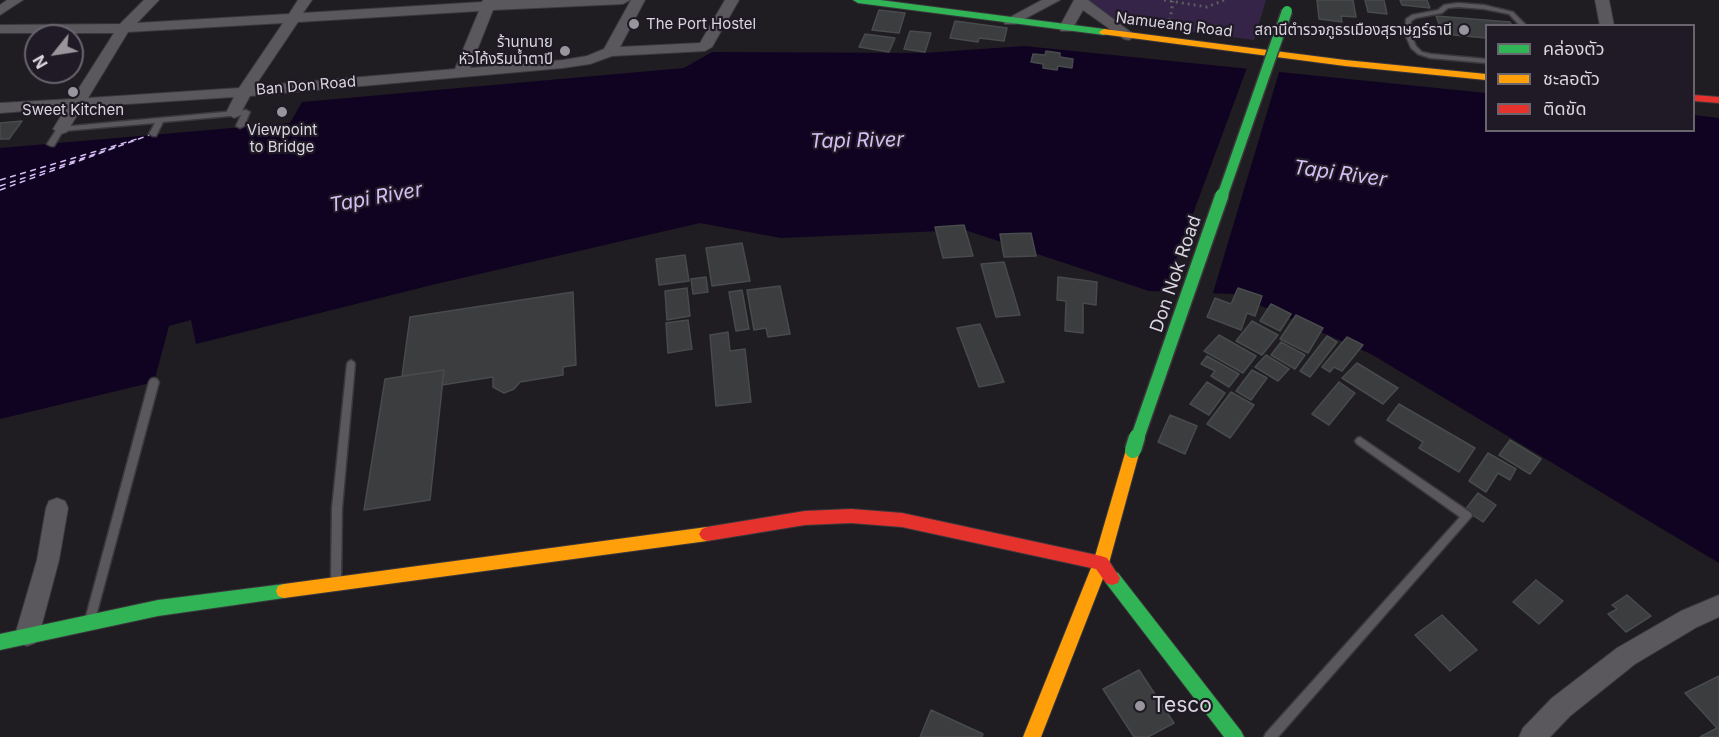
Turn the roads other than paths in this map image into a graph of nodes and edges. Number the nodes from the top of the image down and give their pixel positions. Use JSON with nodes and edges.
{"nodes":[{"id":1,"x":16,"y":0,"type":"edge"},
{"id":2,"x":152,"y":0,"type":"edge"},
{"id":3,"x":305,"y":0,"type":"edge"},
{"id":4,"x":623,"y":0,"type":"edge"},
{"id":5,"x":638,"y":0,"type":"edge"},
{"id":6,"x":732,"y":0,"type":"edge"},
{"id":7,"x":858,"y":0,"type":"edge"},
{"id":8,"x":1053,"y":0,"type":"edge"},
{"id":9,"x":1064,"y":0,"type":"edge"},
{"id":10,"x":1602,"y":0,"type":"edge"},
{"id":11,"x":880,"y":1,"type":"edge"},
{"id":12,"x":1080,"y":1,"type":"edge"},
{"id":13,"x":488,"y":3,"type":"edge"},
{"id":14,"x":1483,"y":3,"type":"edge"},
{"id":15,"x":923,"y":5,"type":"edge"},
{"id":16,"x":1289,"y":6,"type":"edge"},
{"id":17,"x":0,"y":11,"type":"edge"},
{"id":18,"x":292,"y":19,"type":"junction"},
{"id":19,"x":1010,"y":21,"type":"junction"},
{"id":20,"x":1522,"y":24,"type":"edge"},
{"id":21,"x":1607,"y":24,"type":"edge"},
{"id":22,"x":1051,"y":26,"type":"junction"},
{"id":23,"x":124,"y":28,"type":"junction"},
{"id":24,"x":1066,"y":28,"type":"junction"},
{"id":25,"x":0,"y":29,"type":"edge"},
{"id":26,"x":1129,"y":36,"type":"junction"},
{"id":27,"x":610,"y":52,"type":"junction"},
{"id":28,"x":1446,"y":58,"type":"junction"},
{"id":29,"x":1485,"y":61,"type":"edge"},
{"id":30,"x":462,"y":72,"type":"junction"},
{"id":31,"x":1451,"y":74,"type":"junction"},
{"id":32,"x":1485,"y":77,"type":"edge"},
{"id":33,"x":244,"y":92,"type":"junction"},
{"id":34,"x":1695,"y":98,"type":"edge"},
{"id":35,"x":1719,"y":100,"type":"edge"},
{"id":36,"x":77,"y":103,"type":"junction"},
{"id":37,"x":0,"y":108,"type":"edge"},
{"id":38,"x":160,"y":120,"type":"junction"},
{"id":39,"x":237,"y":120,"type":"joint"},
{"id":40,"x":61,"y":129,"type":"junction"},
{"id":41,"x":153,"y":134,"type":"dead end"},
{"id":42,"x":51,"y":144,"type":"dead end"},
{"id":43,"x":351,"y":364,"type":"dead end"},
{"id":44,"x":154,"y":382,"type":"dead end"},
{"id":45,"x":1360,"y":441,"type":"dead end"},
{"id":46,"x":57,"y":508,"type":"dead end"},
{"id":47,"x":1101,"y":563,"type":"junction"},
{"id":48,"x":336,"y":584,"type":"junction"},
{"id":49,"x":1719,"y":606,"type":"edge"},
{"id":50,"x":89,"y":621,"type":"junction"},
{"id":51,"x":27,"y":635,"type":"junction"},
{"id":52,"x":0,"y":642,"type":"edge"},
{"id":53,"x":1032,"y":737,"type":"edge"},
{"id":54,"x":1235,"y":737,"type":"edge"},
{"id":55,"x":1270,"y":737,"type":"edge"},
{"id":56,"x":1532,"y":737,"type":"edge"}],
"edges":[{"from":1,"to":17,"type":"street"},
{"from":2,"to":23,"type":"street"},
{"from":3,"to":18,"type":"street"},
{"from":4,"to":13,"type":"street"},
{"from":5,"to":27,"type":"street"},
{"from":6,"to":27,"type":"street","name":"Ban Don Road"},
{"from":7,"to":11,"type":"street","name":"Namueang Road"},
{"from":8,"to":19,"type":"street"},
{"from":9,"to":22,"type":"street"},
{"from":10,"to":21,"type":"street"},
{"from":11,"to":15,"type":"street","name":"Namueang Road"},
{"from":12,"to":24,"type":"street"},
{"from":12,"to":26,"type":"street"},
{"from":13,"to":18,"type":"street"},
{"from":13,"to":30,"type":"street"},
{"from":14,"to":20,"type":"lane"},
{"from":14,"to":28,"type":"lane"},
{"from":15,"to":19,"type":"street","name":"Namueang Road"},
{"from":16,"to":47,"type":"street","name":"Don Nok Road","bridge":true},
{"from":18,"to":23,"type":"street"},
{"from":18,"to":33,"type":"street"},
{"from":19,"to":22,"type":"street","name":"Namueang Road"},
{"from":22,"to":24,"type":"street","name":"Namueang Road"},
{"from":23,"to":25,"type":"street"},
{"from":23,"to":36,"type":"street"},
{"from":24,"to":26,"type":"street","name":"Namueang Road"},
{"from":26,"to":31,"type":"street","name":"Namueang Road"},
{"from":27,"to":30,"type":"street","name":"Ban Don Road"},
{"from":28,"to":29,"type":"lane"},
{"from":28,"to":31,"type":"lane"},
{"from":30,"to":33,"type":"street","name":"Ban Don Road"},
{"from":31,"to":32,"type":"street","name":"Namueang Road"},
{"from":33,"to":36,"type":"street","name":"Ban Don Road"},
{"from":33,"to":39,"type":"street"},
{"from":34,"to":35,"type":"street"},
{"from":36,"to":37,"type":"street","name":"Ban Don Road"},
{"from":36,"to":40,"type":"street"},
{"from":38,"to":39,"type":"lane"},
{"from":38,"to":40,"type":"lane"},
{"from":38,"to":41,"type":"lane"},
{"from":40,"to":42,"type":"lane"},
{"from":43,"to":48,"type":"lane"},
{"from":44,"to":50,"type":"lane"},
{"from":45,"to":55,"type":"lane"},
{"from":46,"to":51,"type":"street"},
{"from":47,"to":48,"type":"street"},
{"from":47,"to":53,"type":"street","name":"Don Nok Road"},
{"from":47,"to":54,"type":"street"},
{"from":48,"to":50,"type":"street"},
{"from":49,"to":56,"type":"street"},
{"from":50,"to":51,"type":"street"},
{"from":51,"to":52,"type":"street"}]}
